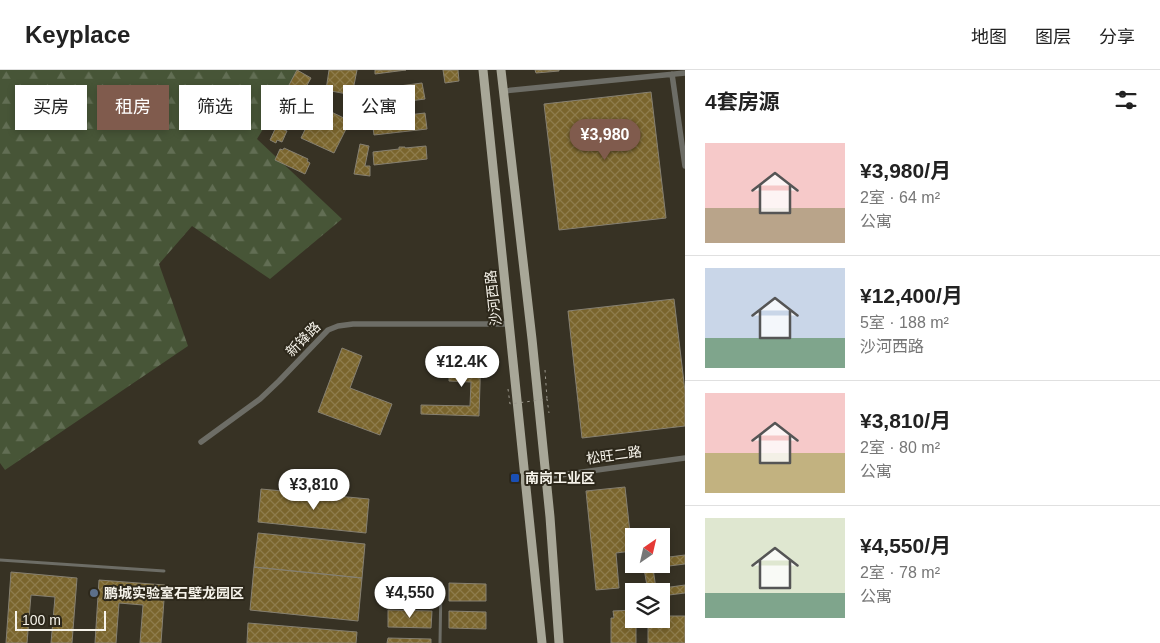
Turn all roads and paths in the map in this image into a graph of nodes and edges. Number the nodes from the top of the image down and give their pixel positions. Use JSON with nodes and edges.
{"nodes":[{"id":1,"x":483,"y":70,"type":"edge"},
{"id":2,"x":501,"y":70,"type":"edge"},
{"id":3,"x":685,"y":73,"type":"edge"},
{"id":4,"x":672,"y":74,"type":"junction"},
{"id":5,"x":504,"y":91,"type":"junction"},
{"id":6,"x":685,"y":166,"type":"edge"},
{"id":7,"x":509,"y":324,"type":"junction"},
{"id":8,"x":545,"y":370,"type":"dead end"},
{"id":9,"x":508,"y":389,"type":"dead end"},
{"id":10,"x":547,"y":399,"type":"junction"},
{"id":11,"x":549,"y":413,"type":"dead end"},
{"id":12,"x":201,"y":442,"type":"dead end"},
{"id":13,"x":685,"y":458,"type":"edge"},
{"id":14,"x":546,"y":477,"type":"junction"},
{"id":15,"x":0,"y":560,"type":"edge"},
{"id":16,"x":164,"y":571,"type":"dead end"},
{"id":17,"x":441,"y":584,"type":"dead end"},
{"id":18,"x":440,"y":643,"type":"edge"},
{"id":19,"x":542,"y":643,"type":"edge"},
{"id":20,"x":559,"y":643,"type":"edge"}],
"edges":[{"from":1,"to":7,"type":"main road","name":"沙河西路"},
{"from":2,"to":5,"type":"main road"},
{"from":3,"to":4,"type":"street"},
{"from":4,"to":5,"type":"street"},
{"from":4,"to":6,"type":"street"},
{"from":5,"to":14,"type":"main road"},
{"from":7,"to":12,"type":"street","name":"新锋路"},
{"from":7,"to":19,"type":"main road","name":"沙河西路"},
{"from":8,"to":10,"type":"path"},
{"from":9,"to":10,"type":"path","bridge":true},
{"from":10,"to":11,"type":"path","bridge":true},
{"from":13,"to":14,"type":"street","name":"松旺二路"},
{"from":14,"to":20,"type":"main road"},
{"from":15,"to":16,"type":"lane"},
{"from":17,"to":18,"type":"lane"}]}
